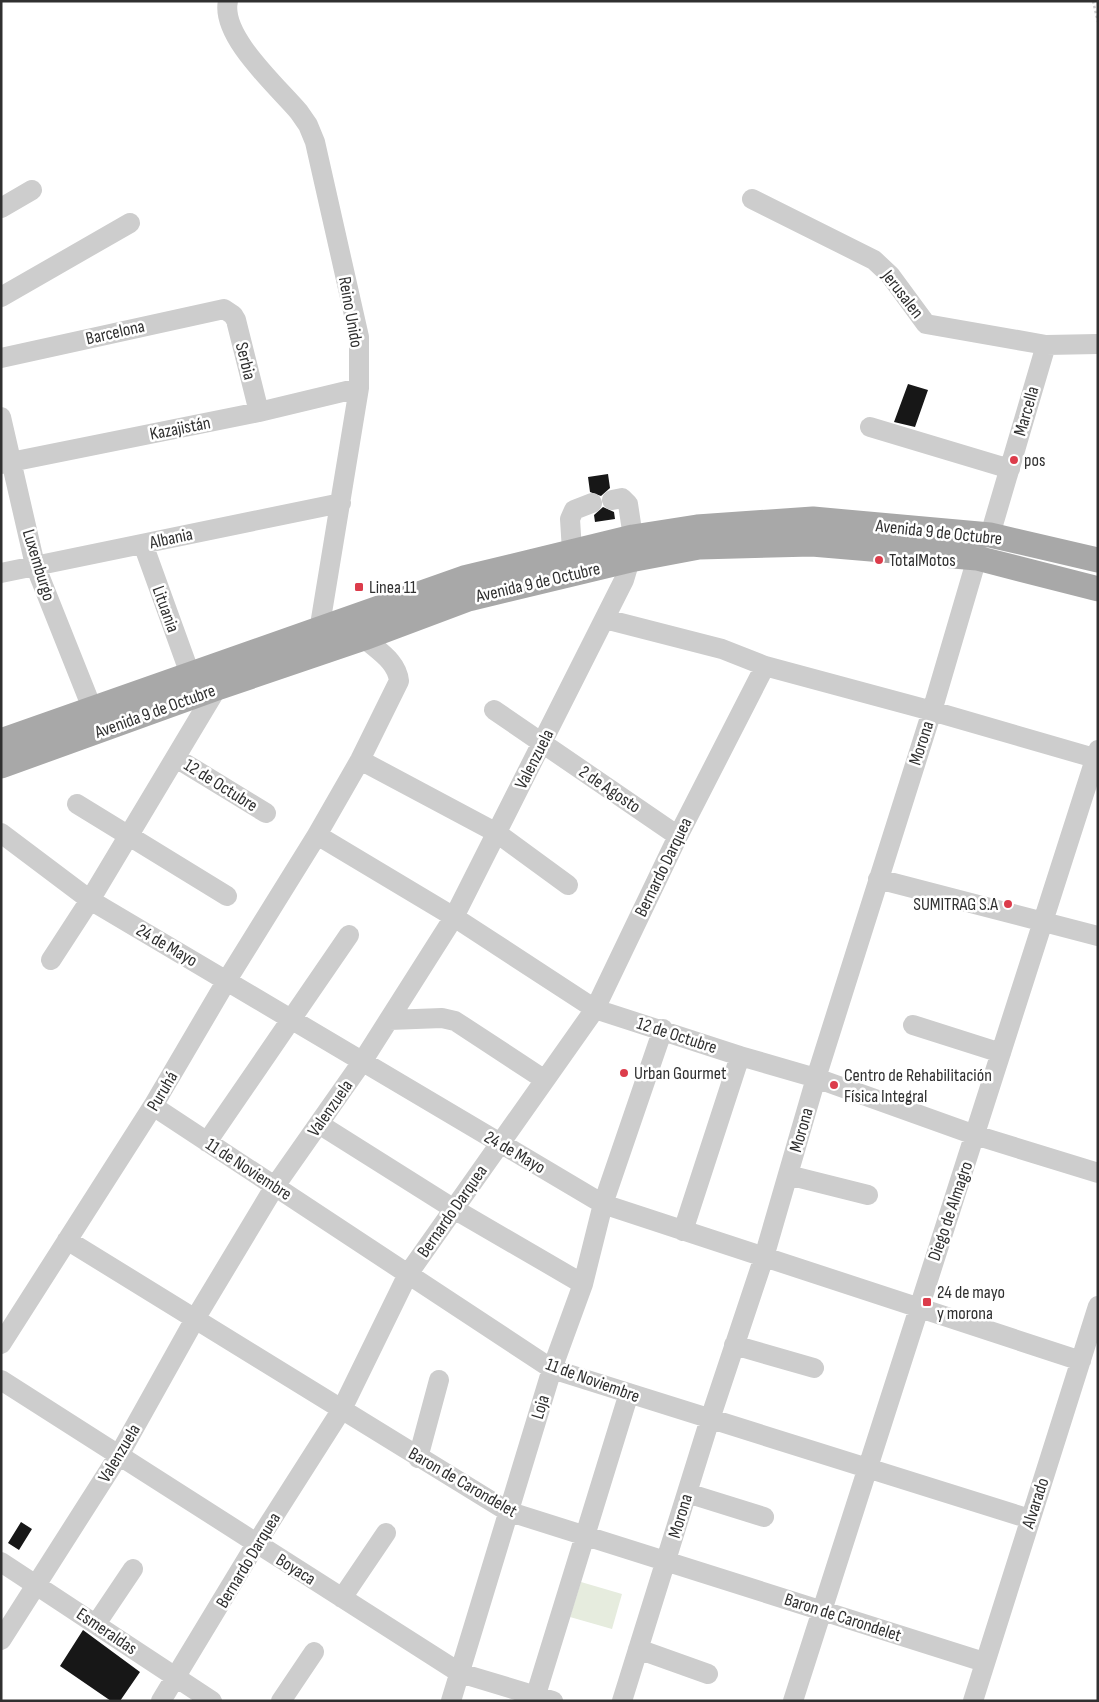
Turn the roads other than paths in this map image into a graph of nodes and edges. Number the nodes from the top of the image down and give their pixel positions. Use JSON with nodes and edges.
{"nodes":[{"id":1,"x":228,"y":1,"type":"edge"},
{"id":2,"x":32,"y":190,"type":"dead end"},
{"id":3,"x":752,"y":199,"type":"dead end"},
{"id":4,"x":1,"y":208,"type":"edge"},
{"id":5,"x":130,"y":223,"type":"dead end"},
{"id":6,"x":1,"y":297,"type":"edge"},
{"id":7,"x":229,"y":311,"type":"joint"},
{"id":8,"x":1098,"y":344,"type":"edge"},
{"id":9,"x":1046,"y":345,"type":"junction"},
{"id":10,"x":1,"y":358,"type":"edge"},
{"id":11,"x":359,"y":388,"type":"junction"},
{"id":12,"x":259,"y":412,"type":"junction"},
{"id":13,"x":1,"y":417,"type":"edge"},
{"id":14,"x":870,"y":427,"type":"dead end"},
{"id":15,"x":7,"y":462,"type":"edge"},
{"id":16,"x":1010,"y":469,"type":"junction"},
{"id":17,"x":612,"y":500,"type":"dead end"},
{"id":18,"x":592,"y":502,"type":"dead end"},
{"id":19,"x":341,"y":503,"type":"junction"},
{"id":20,"x":990,"y":535,"type":"junction"},
{"id":21,"x":143,"y":544,"type":"junction"},
{"id":22,"x":632,"y":548,"type":"junction"},
{"id":23,"x":572,"y":551,"type":"junction"},
{"id":24,"x":977,"y":558,"type":"junction"},
{"id":25,"x":1098,"y":560,"type":"edge"},
{"id":26,"x":35,"y":565,"type":"junction"},
{"id":27,"x":1,"y":573,"type":"edge"},
{"id":28,"x":1098,"y":589,"type":"edge"},
{"id":29,"x":605,"y":619,"type":"junction"},
{"id":30,"x":364,"y":638,"type":"junction"},
{"id":31,"x":320,"y":641,"type":"junction"},
{"id":32,"x":765,"y":666,"type":"junction"},
{"id":33,"x":190,"y":674,"type":"junction"},
{"id":34,"x":217,"y":688,"type":"junction"},
{"id":35,"x":92,"y":708,"type":"junction"},
{"id":36,"x":494,"y":710,"type":"dead end"},
{"id":37,"x":932,"y":711,"type":"junction"},
{"id":38,"x":1,"y":741,"type":"edge"},
{"id":39,"x":542,"y":743,"type":"junction"},
{"id":40,"x":1097,"y":756,"type":"edge"},
{"id":41,"x":176,"y":758,"type":"junction"},
{"id":42,"x":360,"y":760,"type":"junction"},
{"id":43,"x":1,"y":766,"type":"edge"},
{"id":44,"x":77,"y":804,"type":"dead end"},
{"id":45,"x":266,"y":813,"type":"dead end"},
{"id":46,"x":1,"y":833,"type":"edge"},
{"id":47,"x":497,"y":833,"type":"junction"},
{"id":48,"x":317,"y":835,"type":"junction"},
{"id":49,"x":129,"y":836,"type":"junction"},
{"id":50,"x":678,"y":836,"type":"junction"},
{"id":51,"x":878,"y":879,"type":"junction"},
{"id":52,"x":568,"y":885,"type":"dead end"},
{"id":53,"x":226,"y":896,"type":"dead end"},
{"id":54,"x":90,"y":900,"type":"junction"},
{"id":55,"x":454,"y":917,"type":"junction"},
{"id":56,"x":1043,"y":923,"type":"junction"},
{"id":57,"x":349,"y":935,"type":"dead end"},
{"id":58,"x":1098,"y":936,"type":"edge"},
{"id":59,"x":51,"y":960,"type":"dead end"},
{"id":60,"x":227,"y":980,"type":"junction"},
{"id":61,"x":595,"y":1009,"type":"junction"},
{"id":62,"x":292,"y":1020,"type":"junction"},
{"id":63,"x":389,"y":1020,"type":"junction"},
{"id":64,"x":913,"y":1025,"type":"dead end"},
{"id":65,"x":663,"y":1029,"type":"junction"},
{"id":66,"x":1001,"y":1053,"type":"junction"},
{"id":67,"x":740,"y":1056,"type":"junction"},
{"id":68,"x":362,"y":1062,"type":"junction"},
{"id":69,"x":816,"y":1078,"type":"junction"},
{"id":70,"x":544,"y":1080,"type":"junction"},
{"id":71,"x":153,"y":1106,"type":"junction"},
{"id":72,"x":319,"y":1124,"type":"junction"},
{"id":73,"x":975,"y":1135,"type":"junction"},
{"id":74,"x":207,"y":1142,"type":"junction"},
{"id":75,"x":500,"y":1143,"type":"junction"},
{"id":76,"x":1098,"y":1174,"type":"edge"},
{"id":77,"x":788,"y":1175,"type":"junction"},
{"id":78,"x":275,"y":1186,"type":"junction"},
{"id":79,"x":868,"y":1195,"type":"dead end"},
{"id":80,"x":603,"y":1204,"type":"junction"},
{"id":81,"x":454,"y":1209,"type":"junction"},
{"id":82,"x":684,"y":1231,"type":"junction"},
{"id":83,"x":67,"y":1240,"type":"junction"},
{"id":84,"x":764,"y":1257,"type":"junction"},
{"id":85,"x":408,"y":1274,"type":"junction"},
{"id":86,"x":583,"y":1284,"type":"junction"},
{"id":87,"x":1098,"y":1306,"type":"edge"},
{"id":88,"x":917,"y":1307,"type":"junction"},
{"id":89,"x":195,"y":1319,"type":"junction"},
{"id":90,"x":1,"y":1344,"type":"edge"},
{"id":91,"x":734,"y":1345,"type":"junction"},
{"id":92,"x":1081,"y":1360,"type":"junction"},
{"id":93,"x":814,"y":1368,"type":"dead end"},
{"id":94,"x":552,"y":1369,"type":"junction"},
{"id":95,"x":1,"y":1380,"type":"edge"},
{"id":96,"x":439,"y":1380,"type":"dead end"},
{"id":97,"x":629,"y":1393,"type":"junction"},
{"id":98,"x":342,"y":1409,"type":"junction"},
{"id":99,"x":710,"y":1419,"type":"junction"},
{"id":100,"x":119,"y":1455,"type":"junction"},
{"id":101,"x":418,"y":1458,"type":"junction"},
{"id":102,"x":867,"y":1468,"type":"junction"},
{"id":103,"x":687,"y":1493,"type":"junction"},
{"id":104,"x":508,"y":1511,"type":"junction"},
{"id":105,"x":764,"y":1516,"type":"dead end"},
{"id":106,"x":1030,"y":1519,"type":"junction"},
{"id":107,"x":386,"y":1533,"type":"dead end"},
{"id":108,"x":585,"y":1536,"type":"junction"},
{"id":109,"x":256,"y":1544,"type":"junction"},
{"id":110,"x":666,"y":1561,"type":"junction"},
{"id":111,"x":1,"y":1562,"type":"edge"},
{"id":112,"x":133,"y":1569,"type":"dead end"},
{"id":113,"x":37,"y":1584,"type":"junction"},
{"id":114,"x":342,"y":1598,"type":"junction"},
{"id":115,"x":822,"y":1611,"type":"junction"},
{"id":116,"x":96,"y":1624,"type":"junction"},
{"id":117,"x":1,"y":1640,"type":"edge"},
{"id":118,"x":638,"y":1649,"type":"junction"},
{"id":119,"x":314,"y":1652,"type":"dead end"},
{"id":120,"x":984,"y":1662,"type":"junction"},
{"id":121,"x":460,"y":1673,"type":"junction"},
{"id":122,"x":708,"y":1674,"type":"dead end"},
{"id":123,"x":176,"y":1678,"type":"junction"},
{"id":124,"x":541,"y":1699,"type":"edge"},
{"id":125,"x":162,"y":1701,"type":"edge"},
{"id":126,"x":212,"y":1701,"type":"edge"},
{"id":127,"x":281,"y":1701,"type":"edge"},
{"id":128,"x":451,"y":1701,"type":"edge"},
{"id":129,"x":622,"y":1701,"type":"edge"},
{"id":130,"x":794,"y":1701,"type":"edge"},
{"id":131,"x":973,"y":1701,"type":"edge"}],
"edges":[{"from":1,"to":11,"type":"street","name":"Reino Unido"},
{"from":2,"to":4,"type":"street"},
{"from":3,"to":9,"type":"street","name":"Jerusalen"},
{"from":5,"to":6,"type":"street"},
{"from":7,"to":10,"type":"street","name":"Barcelona"},
{"from":7,"to":12,"type":"street","name":"Serbia"},
{"from":8,"to":9,"type":"street","name":"Jerusalen"},
{"from":9,"to":16,"type":"street","name":"Marcella"},
{"from":11,"to":12,"type":"street","name":"Kazajistán"},
{"from":11,"to":19,"type":"street","name":"Reino Unido"},
{"from":12,"to":15,"type":"street","name":"Kazajistán"},
{"from":13,"to":15,"type":"street","name":"Luxemburgo"},
{"from":14,"to":16,"type":"street"},
{"from":15,"to":26,"type":"street","name":"Luxemburgo"},
{"from":16,"to":20,"type":"street","name":"Marcella"},
{"from":17,"to":22,"type":"street"},
{"from":18,"to":23,"type":"street"},
{"from":19,"to":21,"type":"street","name":"Albania"},
{"from":19,"to":31,"type":"street","name":"Reino Unido"},
{"from":20,"to":22,"type":"main road","name":"Avenida 9 de Octubre"},
{"from":20,"to":25,"type":"main road","name":"Avenida 9 de Octubre"},
{"from":21,"to":26,"type":"street","name":"Albania"},
{"from":21,"to":33,"type":"street","name":"Lituania"},
{"from":22,"to":23,"type":"main road","name":"Avenida 9 de Octubre"},
{"from":22,"to":24,"type":"main road","name":"Avenida 9 de Octubre"},
{"from":22,"to":29,"type":"street","name":"Valenzuela"},
{"from":22,"to":30,"type":"main road","name":"Avenida 9 de Octubre"},
{"from":23,"to":31,"type":"main road","name":"Avenida 9 de Octubre"},
{"from":24,"to":28,"type":"main road","name":"Avenida 9 de Octubre"},
{"from":24,"to":37,"type":"street","name":"Morona"},
{"from":26,"to":27,"type":"street","name":"Albania"},
{"from":26,"to":35,"type":"street","name":"Luxemburgo"},
{"from":29,"to":32,"type":"street"},
{"from":29,"to":39,"type":"street","name":"Valenzuela"},
{"from":30,"to":31,"type":"main road","name":"Avenida 9 de Octubre"},
{"from":30,"to":42,"type":"street","name":"Puruhá"},
{"from":31,"to":33,"type":"main road","name":"Avenida 9 de Octubre"},
{"from":31,"to":34,"type":"main road","name":"Avenida 9 de Octubre"},
{"from":32,"to":37,"type":"street"},
{"from":32,"to":50,"type":"street","name":"Bernardo Darquea"},
{"from":33,"to":35,"type":"main road","name":"Avenida 9 de Octubre"},
{"from":34,"to":41,"type":"street"},
{"from":34,"to":43,"type":"main road","name":"Avenida 9 de Octubre"},
{"from":35,"to":38,"type":"main road","name":"Avenida 9 de Octubre"},
{"from":36,"to":39,"type":"street","name":"2 de Agosto"},
{"from":37,"to":40,"type":"street"},
{"from":37,"to":51,"type":"street","name":"Morona"},
{"from":39,"to":47,"type":"street","name":"Valenzuela"},
{"from":39,"to":50,"type":"street","name":"2 de Agosto"},
{"from":40,"to":56,"type":"street","name":"Diego de Almagro"},
{"from":41,"to":45,"type":"street","name":"12 de Octubre"},
{"from":41,"to":49,"type":"street"},
{"from":42,"to":47,"type":"street"},
{"from":42,"to":48,"type":"street","name":"Puruhá"},
{"from":44,"to":49,"type":"street"},
{"from":46,"to":54,"type":"street","name":"24 de Mayo"},
{"from":47,"to":52,"type":"street"},
{"from":47,"to":55,"type":"street","name":"Valenzuela"},
{"from":48,"to":55,"type":"street","name":"12 de Octubre"},
{"from":48,"to":60,"type":"street","name":"Puruhá"},
{"from":49,"to":53,"type":"street"},
{"from":49,"to":54,"type":"street"},
{"from":50,"to":61,"type":"street","name":"Bernardo Darquea"},
{"from":51,"to":56,"type":"street"},
{"from":51,"to":69,"type":"street","name":"Morona"},
{"from":54,"to":59,"type":"street"},
{"from":54,"to":60,"type":"street","name":"24 de Mayo"},
{"from":55,"to":61,"type":"street","name":"12 de Octubre"},
{"from":55,"to":63,"type":"street","name":"Valenzuela"},
{"from":56,"to":58,"type":"street"},
{"from":56,"to":66,"type":"street","name":"Diego de Almagro"},
{"from":57,"to":62,"type":"street"},
{"from":60,"to":62,"type":"street","name":"24 de Mayo"},
{"from":60,"to":71,"type":"street","name":"Puruhá"},
{"from":61,"to":65,"type":"street","name":"12 de Octubre"},
{"from":61,"to":70,"type":"street","name":"Bernardo Darquea"},
{"from":62,"to":68,"type":"street","name":"24 de Mayo"},
{"from":62,"to":74,"type":"street"},
{"from":63,"to":68,"type":"street","name":"Valenzuela"},
{"from":63,"to":70,"type":"street"},
{"from":64,"to":66,"type":"street"},
{"from":65,"to":67,"type":"street","name":"12 de Octubre"},
{"from":65,"to":80,"type":"street","name":"Loja"},
{"from":66,"to":73,"type":"street","name":"Diego de Almagro"},
{"from":67,"to":69,"type":"street","name":"12 de Octubre"},
{"from":67,"to":82,"type":"street"},
{"from":68,"to":72,"type":"street","name":"Valenzuela"},
{"from":68,"to":75,"type":"street","name":"24 de Mayo"},
{"from":69,"to":73,"type":"street","name":"12 de Octubre"},
{"from":69,"to":77,"type":"street","name":"Morona"},
{"from":70,"to":75,"type":"street","name":"Bernardo Darquea"},
{"from":71,"to":74,"type":"street","name":"11 de Noviembre"},
{"from":71,"to":83,"type":"street","name":"Puruhá"},
{"from":72,"to":78,"type":"street","name":"Valenzuela"},
{"from":72,"to":81,"type":"street"},
{"from":73,"to":76,"type":"street","name":"12 de Octubre"},
{"from":73,"to":88,"type":"street","name":"Diego de Almagro"},
{"from":74,"to":78,"type":"street","name":"11 de Noviembre"},
{"from":75,"to":80,"type":"street","name":"24 de Mayo"},
{"from":75,"to":81,"type":"street","name":"Bernardo Darquea"},
{"from":77,"to":79,"type":"street"},
{"from":77,"to":84,"type":"street","name":"Morona"},
{"from":78,"to":85,"type":"street","name":"11 de Noviembre"},
{"from":78,"to":89,"type":"street","name":"Valenzuela"},
{"from":80,"to":82,"type":"street","name":"24 de Mayo"},
{"from":80,"to":86,"type":"street","name":"Loja"},
{"from":81,"to":85,"type":"street","name":"Bernardo Darquea"},
{"from":81,"to":86,"type":"street"},
{"from":82,"to":84,"type":"street","name":"24 de Mayo"},
{"from":83,"to":89,"type":"street","name":"Baron de Carondelet"},
{"from":83,"to":90,"type":"street","name":"Puruhá"},
{"from":84,"to":88,"type":"street","name":"24 de Mayo"},
{"from":84,"to":91,"type":"street","name":"Morona"},
{"from":85,"to":94,"type":"street","name":"11 de Noviembre"},
{"from":85,"to":98,"type":"street","name":"Bernardo Darquea"},
{"from":86,"to":94,"type":"street","name":"Loja"},
{"from":87,"to":92,"type":"street","name":"Alvarado"},
{"from":88,"to":92,"type":"street","name":"24 de Mayo"},
{"from":88,"to":102,"type":"street","name":"Diego de Almagro"},
{"from":89,"to":98,"type":"street","name":"Baron de Carondelet"},
{"from":89,"to":100,"type":"street","name":"Valenzuela"},
{"from":91,"to":93,"type":"street"},
{"from":91,"to":99,"type":"street","name":"Morona"},
{"from":92,"to":106,"type":"street","name":"Alvarado"},
{"from":94,"to":97,"type":"street","name":"11 de Noviembre"},
{"from":94,"to":104,"type":"street","name":"Loja"},
{"from":95,"to":100,"type":"street","name":"Boyaca"},
{"from":96,"to":101,"type":"street"},
{"from":97,"to":99,"type":"street","name":"11 de Noviembre"},
{"from":97,"to":108,"type":"street"},
{"from":98,"to":101,"type":"street","name":"Baron de Carondelet"},
{"from":98,"to":109,"type":"street","name":"Bernardo Darquea"},
{"from":99,"to":102,"type":"street","name":"11 de Noviembre"},
{"from":99,"to":103,"type":"street","name":"Morona"},
{"from":100,"to":109,"type":"street","name":"Boyaca"},
{"from":100,"to":113,"type":"street","name":"Valenzuela"},
{"from":101,"to":104,"type":"street","name":"Baron de Carondelet"},
{"from":102,"to":106,"type":"street","name":"11 de Noviembre"},
{"from":102,"to":115,"type":"street","name":"Diego de Almagro"},
{"from":103,"to":105,"type":"street"},
{"from":103,"to":110,"type":"street","name":"Morona"},
{"from":104,"to":108,"type":"street","name":"Baron de Carondelet"},
{"from":104,"to":121,"type":"street","name":"Loja"},
{"from":106,"to":120,"type":"street","name":"Alvarado"},
{"from":107,"to":114,"type":"street"},
{"from":108,"to":110,"type":"street","name":"Baron de Carondelet"},
{"from":108,"to":124,"type":"street"},
{"from":109,"to":114,"type":"street","name":"Boyaca"},
{"from":109,"to":123,"type":"street","name":"Bernardo Darquea"},
{"from":110,"to":115,"type":"street","name":"Baron de Carondelet"},
{"from":110,"to":118,"type":"street","name":"Morona"},
{"from":111,"to":113,"type":"street","name":"Esmeraldas"},
{"from":112,"to":116,"type":"street"},
{"from":113,"to":116,"type":"street","name":"Esmeraldas"},
{"from":113,"to":117,"type":"street","name":"Valenzuela"},
{"from":114,"to":121,"type":"street","name":"Boyaca"},
{"from":115,"to":120,"type":"street","name":"Baron de Carondelet"},
{"from":115,"to":130,"type":"street","name":"Diego de Almagro"},
{"from":116,"to":123,"type":"street","name":"Esmeraldas"},
{"from":118,"to":122,"type":"street"},
{"from":118,"to":129,"type":"street","name":"Morona"},
{"from":119,"to":127,"type":"street"},
{"from":120,"to":131,"type":"street","name":"Alvarado"},
{"from":121,"to":124,"type":"street","name":"Boyaca"},
{"from":121,"to":128,"type":"street","name":"Loja"},
{"from":123,"to":125,"type":"street","name":"Bernardo Darquea"},
{"from":123,"to":126,"type":"street","name":"Esmeraldas"}]}
